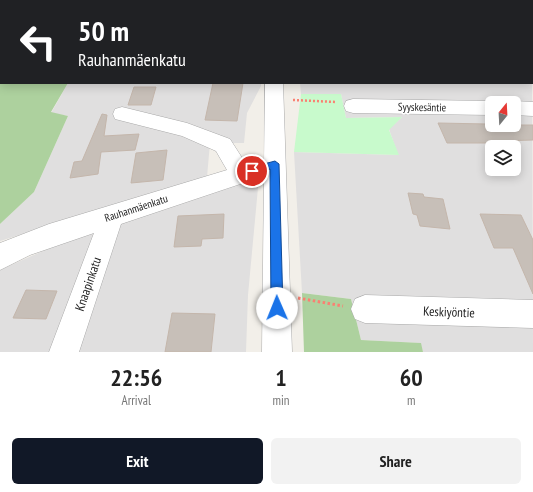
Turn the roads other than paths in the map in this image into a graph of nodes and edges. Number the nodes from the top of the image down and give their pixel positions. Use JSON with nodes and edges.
{"nodes":[{"id":1,"x":280,"y":91,"type":"edge"},
{"id":2,"x":353,"y":106,"type":"road end"},
{"id":3,"x":485,"y":108,"type":"edge"},
{"id":4,"x":521,"y":108,"type":"edge"},
{"id":5,"x":533,"y":109,"type":"edge"},
{"id":6,"x":122,"y":114,"type":"dead end"},
{"id":7,"x":275,"y":164,"type":"junction"},
{"id":8,"x":241,"y":174,"type":"junction"},
{"id":9,"x":112,"y":216,"type":"junction"},
{"id":10,"x":0,"y":257,"type":"edge"},
{"id":11,"x":365,"y":309,"type":"road end"},
{"id":12,"x":533,"y":314,"type":"edge"},
{"id":13,"x":64,"y":352,"type":"edge"},
{"id":14,"x":277,"y":352,"type":"edge"}],
"edges":[{"from":1,"to":7,"type":"street"},
{"from":2,"to":3,"type":"street","name":"Syyskesäntie"},
{"from":4,"to":5,"type":"street"},
{"from":6,"to":8,"type":"street"},
{"from":7,"to":8,"type":"street","name":"Rauhanmäenkatu"},
{"from":7,"to":14,"type":"street"},
{"from":8,"to":9,"type":"street","name":"Rauhanmäenkatu"},
{"from":9,"to":10,"type":"street","name":"Rauhanmäenkatu"},
{"from":9,"to":13,"type":"street","name":"Knaapinkatu"},
{"from":11,"to":12,"type":"street","name":"Keskiyöntie"}]}
